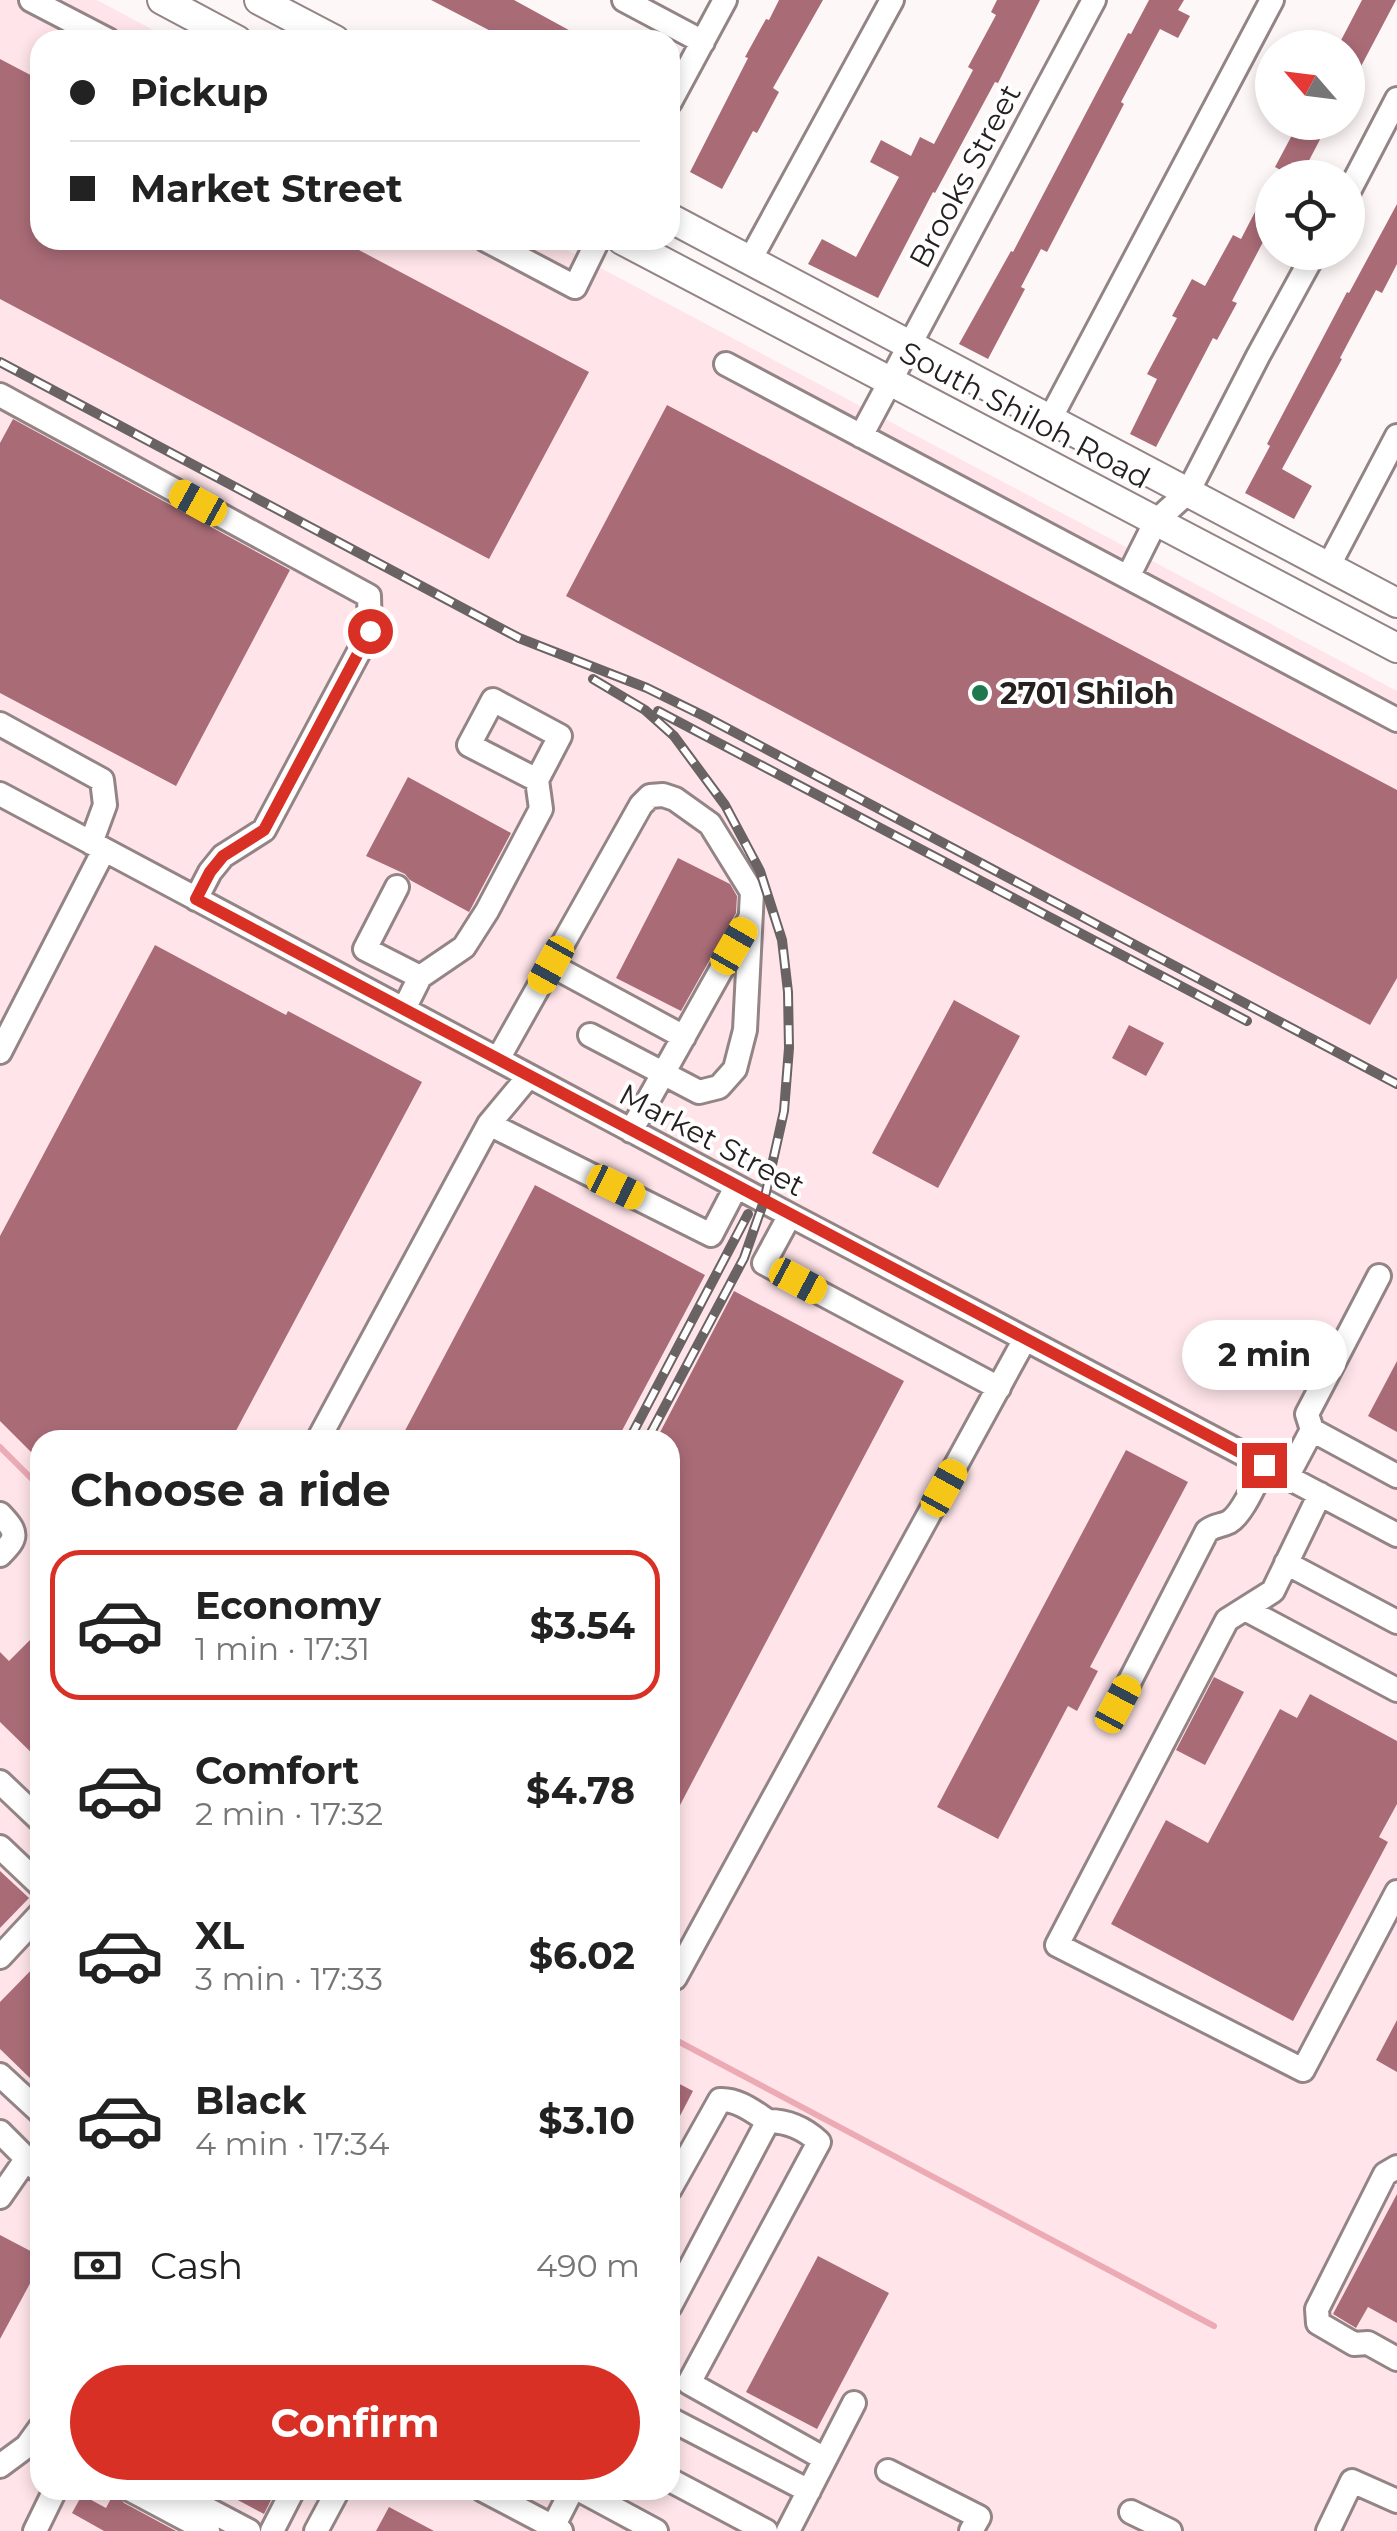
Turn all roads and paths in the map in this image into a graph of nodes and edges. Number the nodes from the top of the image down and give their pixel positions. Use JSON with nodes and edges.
{"nodes":[{"id":1,"x":31,"y":0,"type":"edge"},
{"id":2,"x":162,"y":0,"type":"edge"},
{"id":3,"x":259,"y":0,"type":"edge"},
{"id":4,"x":624,"y":0,"type":"edge"},
{"id":5,"x":725,"y":0,"type":"edge"},
{"id":6,"x":892,"y":0,"type":"edge"},
{"id":7,"x":1094,"y":0,"type":"edge"},
{"id":8,"x":1272,"y":0,"type":"edge"},
{"id":9,"x":89,"y":30,"type":"edge"},
{"id":10,"x":218,"y":30,"type":"edge"},
{"id":11,"x":315,"y":30,"type":"edge"},
{"id":12,"x":704,"y":42,"type":"junction"},
{"id":13,"x":680,"y":84,"type":"edge"},
{"id":14,"x":1397,"y":99,"type":"edge"},
{"id":15,"x":1365,"y":160,"type":"edge"},
{"id":16,"x":680,"y":223,"type":"edge"},
{"id":17,"x":505,"y":250,"type":"edge"},
{"id":18,"x":593,"y":250,"type":"edge"},
{"id":19,"x":641,"y":250,"type":"edge"},
{"id":20,"x":750,"y":260,"type":"junction"},
{"id":21,"x":1305,"y":270,"type":"edge"},
{"id":22,"x":908,"y":344,"type":"junction"},
{"id":23,"x":726,"y":364,"type":"dead end"},
{"id":24,"x":889,"y":381,"type":"junction"},
{"id":25,"x":0,"y":396,"type":"edge"},
{"id":26,"x":1050,"y":420,"type":"junction"},
{"id":27,"x":861,"y":436,"type":"junction"},
{"id":28,"x":1397,"y":436,"type":"edge"},
{"id":29,"x":1188,"y":492,"type":"junction"},
{"id":30,"x":1156,"y":521,"type":"junction"},
{"id":31,"x":1328,"y":566,"type":"junction"},
{"id":32,"x":1128,"y":577,"type":"junction"},
{"id":33,"x":1397,"y":604,"type":"edge"},
{"id":34,"x":1397,"y":648,"type":"edge"},
{"id":35,"x":1397,"y":720,"type":"edge"},
{"id":36,"x":0,"y":724,"type":"edge"},
{"id":37,"x":536,"y":780,"type":"dead end"},
{"id":38,"x":0,"y":794,"type":"edge"},
{"id":39,"x":98,"y":846,"type":"junction"},
{"id":40,"x":397,"y":888,"type":"dead end"},
{"id":41,"x":196,"y":899,"type":"junction"},
{"id":42,"x":751,"y":916,"type":"junction"},
{"id":43,"x":551,"y":965,"type":"junction"},
{"id":44,"x":420,"y":977,"type":"junction"},
{"id":45,"x":404,"y":1009,"type":"junction"},
{"id":46,"x":590,"y":1035,"type":"dead end"},
{"id":47,"x":684,"y":1036,"type":"junction"},
{"id":48,"x":0,"y":1052,"type":"edge"},
{"id":49,"x":498,"y":1060,"type":"junction"},
{"id":50,"x":663,"y":1074,"type":"junction"},
{"id":51,"x":529,"y":1076,"type":"junction"},
{"id":52,"x":489,"y":1124,"type":"junction"},
{"id":53,"x":631,"y":1131,"type":"junction"},
{"id":54,"x":736,"y":1187,"type":"junction"},
{"id":55,"x":790,"y":1215,"type":"junction"},
{"id":56,"x":1379,"y":1276,"type":"dead end"},
{"id":57,"x":1026,"y":1339,"type":"junction"},
{"id":58,"x":999,"y":1388,"type":"junction"},
{"id":59,"x":323,"y":1430,"type":"edge"},
{"id":60,"x":1312,"y":1430,"type":"junction"},
{"id":61,"x":1264,"y":1465,"type":"junction"},
{"id":62,"x":1397,"y":1476,"type":"edge"},
{"id":63,"x":1287,"y":1477,"type":"junction"},
{"id":64,"x":1320,"y":1494,"type":"junction"},
{"id":65,"x":0,"y":1514,"type":"edge"},
{"id":66,"x":1397,"y":1534,"type":"edge"},
{"id":67,"x":0,"y":1555,"type":"edge"},
{"id":68,"x":1286,"y":1563,"type":"junction"},
{"id":69,"x":1245,"y":1609,"type":"junction"},
{"id":70,"x":1397,"y":1622,"type":"edge"},
{"id":71,"x":1397,"y":1690,"type":"edge"},
{"id":72,"x":1118,"y":1704,"type":"dead end"},
{"id":73,"x":0,"y":1782,"type":"edge"},
{"id":74,"x":30,"y":1807,"type":"edge"},
{"id":75,"x":30,"y":1811,"type":"edge"},
{"id":76,"x":0,"y":1816,"type":"edge"},
{"id":77,"x":0,"y":1847,"type":"edge"},
{"id":78,"x":30,"y":1875,"type":"edge"},
{"id":79,"x":1397,"y":1892,"type":"edge"},
{"id":80,"x":30,"y":1925,"type":"edge"},
{"id":81,"x":0,"y":1957,"type":"edge"},
{"id":82,"x":680,"y":1969,"type":"edge"},
{"id":83,"x":0,"y":2075,"type":"edge"},
{"id":84,"x":30,"y":2105,"type":"edge"},
{"id":85,"x":768,"y":2121,"type":"junction"},
{"id":86,"x":20,"y":2152,"type":"edge"},
{"id":87,"x":1397,"y":2167,"type":"edge"},
{"id":88,"x":680,"y":2171,"type":"edge"},
{"id":89,"x":0,"y":2196,"type":"edge"},
{"id":90,"x":680,"y":2280,"type":"edge"},
{"id":91,"x":1397,"y":2358,"type":"edge"},
{"id":92,"x":854,"y":2403,"type":"dead end"},
{"id":93,"x":680,"y":2424,"type":"edge"},
{"id":94,"x":30,"y":2442,"type":"edge"},
{"id":95,"x":825,"y":2459,"type":"junction"},
{"id":96,"x":0,"y":2466,"type":"edge"},
{"id":97,"x":888,"y":2471,"type":"dead end"},
{"id":98,"x":680,"y":2485,"type":"edge"},
{"id":99,"x":809,"y":2490,"type":"junction"},
{"id":100,"x":51,"y":2500,"type":"edge"},
{"id":101,"x":150,"y":2500,"type":"edge"},
{"id":102,"x":190,"y":2500,"type":"edge"},
{"id":103,"x":288,"y":2500,"type":"edge"},
{"id":104,"x":333,"y":2500,"type":"edge"},
{"id":105,"x":508,"y":2500,"type":"edge"},
{"id":106,"x":571,"y":2500,"type":"edge"},
{"id":107,"x":596,"y":2500,"type":"edge"},
{"id":108,"x":1397,"y":2502,"type":"edge"},
{"id":109,"x":1131,"y":2512,"type":"dead end"},
{"id":110,"x":557,"y":2529,"type":"edge"},
{"id":111,"x":36,"y":2531,"type":"edge"},
{"id":112,"x":208,"y":2531,"type":"edge"},
{"id":113,"x":249,"y":2531,"type":"edge"},
{"id":114,"x":272,"y":2531,"type":"edge"},
{"id":115,"x":316,"y":2531,"type":"edge"},
{"id":116,"x":656,"y":2531,"type":"edge"},
{"id":117,"x":766,"y":2531,"type":"edge"},
{"id":118,"x":788,"y":2531,"type":"edge"},
{"id":119,"x":971,"y":2531,"type":"edge"},
{"id":120,"x":1170,"y":2531,"type":"edge"},
{"id":121,"x":1328,"y":2531,"type":"edge"}],
"edges":[{"from":1,"to":9,"type":"street"},
{"from":2,"to":10,"type":"main road"},
{"from":3,"to":11,"type":"main road"},
{"from":4,"to":12,"type":"street"},
{"from":5,"to":12,"type":"street"},
{"from":6,"to":20,"type":"street"},
{"from":7,"to":22,"type":"street","name":"Brooks Street"},
{"from":8,"to":26,"type":"street"},
{"from":12,"to":13,"type":"street"},
{"from":14,"to":15,"type":"street"},
{"from":16,"to":20,"type":"main road","name":"South Shiloh Road"},
{"from":17,"to":18,"type":"street"},
{"from":19,"to":24,"type":"main road","name":"South Shiloh Road"},
{"from":20,"to":22,"type":"main road","name":"South Shiloh Road"},
{"from":21,"to":29,"type":"street"},
{"from":22,"to":24,"type":"street","name":"Brooks Street"},
{"from":22,"to":26,"type":"main road","name":"South Shiloh Road"},
{"from":23,"to":27,"type":"street"},
{"from":24,"to":27,"type":"street","name":"Brooks Street"},
{"from":24,"to":30,"type":"main road","name":"South Shiloh Road"},
{"from":25,"to":41,"type":"street"},
{"from":26,"to":29,"type":"main road","name":"South Shiloh Road"},
{"from":27,"to":32,"type":"street"},
{"from":28,"to":31,"type":"street"},
{"from":29,"to":30,"type":"street"},
{"from":29,"to":31,"type":"main road","name":"South Shiloh Road"},
{"from":30,"to":32,"type":"street"},
{"from":30,"to":34,"type":"main road","name":"South Shiloh Road"},
{"from":31,"to":33,"type":"main road","name":"South Shiloh Road"},
{"from":32,"to":35,"type":"street"},
{"from":36,"to":39,"type":"street"},
{"from":37,"to":44,"type":"street"},
{"from":38,"to":39,"type":"street","name":"Market Street"},
{"from":39,"to":41,"type":"street","name":"Market Street"},
{"from":39,"to":48,"type":"street"},
{"from":40,"to":44,"type":"street"},
{"from":41,"to":45,"type":"street","name":"Market Street"},
{"from":42,"to":43,"type":"street"},
{"from":42,"to":47,"type":"street"},
{"from":42,"to":50,"type":"street"},
{"from":43,"to":47,"type":"street"},
{"from":43,"to":49,"type":"street"},
{"from":44,"to":45,"type":"street"},
{"from":45,"to":49,"type":"street","name":"Market Street"},
{"from":46,"to":50,"type":"street"},
{"from":47,"to":50,"type":"street"},
{"from":49,"to":51,"type":"street","name":"Market Street"},
{"from":50,"to":53,"type":"street"},
{"from":51,"to":52,"type":"street"},
{"from":51,"to":53,"type":"street","name":"Market Street"},
{"from":52,"to":54,"type":"street"},
{"from":52,"to":59,"type":"street"},
{"from":53,"to":54,"type":"street","name":"Market Street"},
{"from":54,"to":55,"type":"street","name":"Market Street"},
{"from":55,"to":57,"type":"street","name":"Market Street"},
{"from":55,"to":58,"type":"street"},
{"from":56,"to":60,"type":"street"},
{"from":57,"to":58,"type":"street"},
{"from":57,"to":61,"type":"street","name":"Market Street"},
{"from":58,"to":82,"type":"street"},
{"from":60,"to":62,"type":"street"},
{"from":60,"to":63,"type":"street"},
{"from":61,"to":63,"type":"street","name":"Market Street"},
{"from":61,"to":72,"type":"street"},
{"from":63,"to":64,"type":"street","name":"Market Street"},
{"from":64,"to":66,"type":"street","name":"Market Street"},
{"from":64,"to":68,"type":"street"},
{"from":65,"to":67,"type":"street"},
{"from":68,"to":69,"type":"street"},
{"from":68,"to":70,"type":"street"},
{"from":69,"to":71,"type":"street"},
{"from":69,"to":79,"type":"street"},
{"from":73,"to":74,"type":"street"},
{"from":75,"to":76,"type":"street"},
{"from":77,"to":78,"type":"street"},
{"from":80,"to":81,"type":"street"},
{"from":83,"to":84,"type":"street"},
{"from":85,"to":88,"type":"street"},
{"from":85,"to":90,"type":"street"},
{"from":85,"to":95,"type":"street"},
{"from":86,"to":89,"type":"street"},
{"from":87,"to":91,"type":"street"},
{"from":92,"to":95,"type":"street"},
{"from":93,"to":99,"type":"street"},
{"from":94,"to":96,"type":"street"},
{"from":95,"to":99,"type":"street"},
{"from":97,"to":119,"type":"street"},
{"from":98,"to":117,"type":"street"},
{"from":99,"to":118,"type":"street"},
{"from":100,"to":111,"type":"street"},
{"from":101,"to":112,"type":"street"},
{"from":102,"to":113,"type":"street"},
{"from":103,"to":114,"type":"street"},
{"from":104,"to":115,"type":"street"},
{"from":105,"to":110,"type":"street"},
{"from":106,"to":110,"type":"street"},
{"from":107,"to":116,"type":"street"},
{"from":108,"to":121,"type":"street"},
{"from":109,"to":120,"type":"street"}]}
